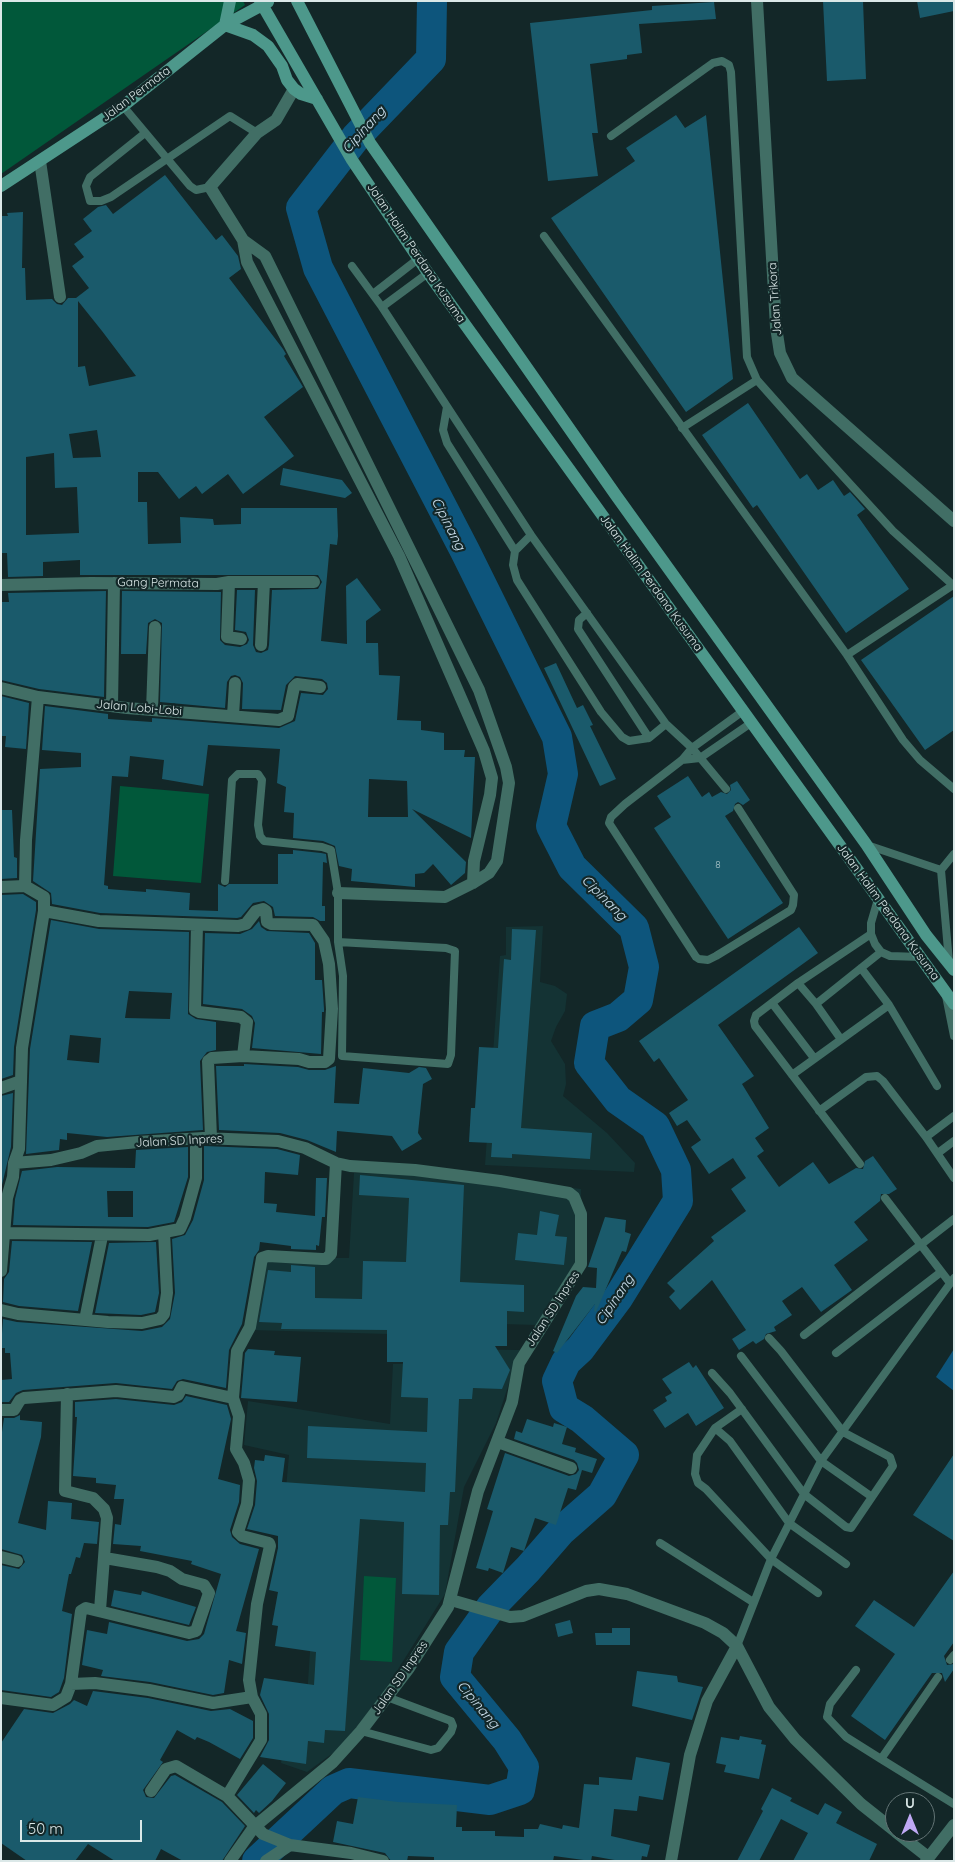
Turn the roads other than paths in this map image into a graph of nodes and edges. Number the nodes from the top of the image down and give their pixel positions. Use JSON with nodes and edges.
{"nodes":[{"id":1,"x":230,"y":1,"type":"edge"},
{"id":2,"x":297,"y":1,"type":"edge"},
{"id":3,"x":758,"y":1,"type":"edge"},
{"id":4,"x":264,"y":2,"type":"edge"},
{"id":5,"x":225,"y":25,"type":"junction"},
{"id":6,"x":294,"y":89,"type":"junction"},
{"id":7,"x":317,"y":99,"type":"junction"},
{"id":8,"x":123,"y":106,"type":"junction"},
{"id":9,"x":145,"y":133,"type":"junction"},
{"id":10,"x":257,"y":133,"type":"junction"},
{"id":11,"x":611,"y":136,"type":"dead end"},
{"id":12,"x":168,"y":160,"type":"junction"},
{"id":13,"x":40,"y":161,"type":"junction"},
{"id":14,"x":1,"y":186,"type":"edge"},
{"id":15,"x":210,"y":187,"type":"junction"},
{"id":16,"x":544,"y":236,"type":"dead end"},
{"id":17,"x":243,"y":240,"type":"junction"},
{"id":18,"x":418,"y":259,"type":"junction"},
{"id":19,"x":352,"y":266,"type":"dead end"},
{"id":20,"x":428,"y":273,"type":"junction"},
{"id":21,"x":373,"y":294,"type":"junction"},
{"id":22,"x":60,"y":297,"type":"dead end"},
{"id":23,"x":382,"y":307,"type":"junction"},
{"id":24,"x":757,"y":380,"type":"junction"},
{"id":25,"x":447,"y":407,"type":"junction"},
{"id":26,"x":682,"y":428,"type":"junction"},
{"id":27,"x":360,"y":467,"type":"junction"},
{"id":28,"x":954,"y":521,"type":"edge"},
{"id":29,"x":531,"y":535,"type":"junction"},
{"id":30,"x":515,"y":551,"type":"junction"},
{"id":31,"x":229,"y":582,"type":"junction"},
{"id":32,"x":264,"y":582,"type":"junction"},
{"id":33,"x":314,"y":582,"type":"dead end"},
{"id":34,"x":114,"y":583,"type":"junction"},
{"id":35,"x":1,"y":586,"type":"edge"},
{"id":36,"x":953,"y":586,"type":"edge"},
{"id":37,"x":587,"y":613,"type":"junction"},
{"id":38,"x":155,"y":627,"type":"dead end"},
{"id":39,"x":241,"y":638,"type":"dead end"},
{"id":40,"x":261,"y":645,"type":"dead end"},
{"id":41,"x":847,"y":655,"type":"junction"},
{"id":42,"x":235,"y":684,"type":"dead end"},
{"id":43,"x":320,"y":687,"type":"dead end"},
{"id":44,"x":1,"y":688,"type":"edge"},
{"id":45,"x":38,"y":697,"type":"junction"},
{"id":46,"x":112,"y":706,"type":"junction"},
{"id":47,"x":152,"y":710,"type":"junction"},
{"id":48,"x":743,"y":711,"type":"junction"},
{"id":49,"x":234,"y":716,"type":"junction"},
{"id":50,"x":752,"y":723,"type":"junction"},
{"id":51,"x":666,"y":724,"type":"junction"},
{"id":52,"x":649,"y":738,"type":"junction"},
{"id":53,"x":692,"y":748,"type":"junction"},
{"id":54,"x":700,"y":758,"type":"junction"},
{"id":55,"x":682,"y":760,"type":"junction"},
{"id":56,"x":726,"y":789,"type":"dead end"},
{"id":57,"x":954,"y":789,"type":"edge"},
{"id":58,"x":738,"y":808,"type":"dead end"},
{"id":59,"x":866,"y":844,"type":"junction"},
{"id":60,"x":954,"y":854,"type":"edge"},
{"id":61,"x":951,"y":862,"type":"edge"},
{"id":62,"x":941,"y":870,"type":"junction"},
{"id":63,"x":225,"y":881,"type":"dead end"},
{"id":64,"x":473,"y":883,"type":"junction"},
{"id":65,"x":25,"y":886,"type":"junction"},
{"id":66,"x":1,"y":887,"type":"edge"},
{"id":67,"x":338,"y":893,"type":"junction"},
{"id":68,"x":878,"y":898,"type":"junction"},
{"id":69,"x":44,"y":911,"type":"junction"},
{"id":70,"x":198,"y":925,"type":"junction"},
{"id":71,"x":871,"y":934,"type":"junction"},
{"id":72,"x":338,"y":942,"type":"junction"},
{"id":73,"x":881,"y":952,"type":"junction"},
{"id":74,"x":920,"y":957,"type":"junction"},
{"id":75,"x":951,"y":967,"type":"edge"},
{"id":76,"x":861,"y":968,"type":"junction"},
{"id":77,"x":798,"y":983,"type":"junction"},
{"id":78,"x":950,"y":999,"type":"edge"},
{"id":79,"x":772,"y":1003,"type":"junction"},
{"id":80,"x":816,"y":1004,"type":"junction"},
{"id":81,"x":889,"y":1005,"type":"junction"},
{"id":82,"x":954,"y":1036,"type":"edge"},
{"id":83,"x":840,"y":1038,"type":"junction"},
{"id":84,"x":243,"y":1056,"type":"junction"},
{"id":85,"x":814,"y":1058,"type":"junction"},
{"id":86,"x":792,"y":1075,"type":"junction"},
{"id":87,"x":21,"y":1081,"type":"junction"},
{"id":88,"x":937,"y":1086,"type":"dead end"},
{"id":89,"x":1,"y":1088,"type":"edge"},
{"id":90,"x":819,"y":1112,"type":"junction"},
{"id":91,"x":954,"y":1116,"type":"edge"},
{"id":92,"x":926,"y":1137,"type":"junction"},
{"id":93,"x":196,"y":1138,"type":"junction"},
{"id":94,"x":211,"y":1138,"type":"junction"},
{"id":95,"x":954,"y":1141,"type":"edge"},
{"id":96,"x":938,"y":1153,"type":"junction"},
{"id":97,"x":14,"y":1163,"type":"junction"},
{"id":98,"x":336,"y":1163,"type":"junction"},
{"id":99,"x":860,"y":1164,"type":"dead end"},
{"id":100,"x":954,"y":1178,"type":"edge"},
{"id":101,"x":4,"y":1198,"type":"edge"},
{"id":102,"x":884,"y":1198,"type":"dead end"},
{"id":103,"x":954,"y":1219,"type":"edge"},
{"id":104,"x":4,"y":1232,"type":"junction"},
{"id":105,"x":164,"y":1232,"type":"junction"},
{"id":106,"x":102,"y":1236,"type":"junction"},
{"id":107,"x":922,"y":1245,"type":"junction"},
{"id":108,"x":1,"y":1271,"type":"edge"},
{"id":109,"x":941,"y":1272,"type":"junction"},
{"id":110,"x":952,"y":1281,"type":"edge"},
{"id":111,"x":1,"y":1310,"type":"edge"},
{"id":112,"x":85,"y":1320,"type":"junction"},
{"id":113,"x":804,"y":1336,"type":"dead end"},
{"id":114,"x":768,"y":1338,"type":"dead end"},
{"id":115,"x":836,"y":1353,"type":"dead end"},
{"id":116,"x":741,"y":1356,"type":"dead end"},
{"id":117,"x":712,"y":1373,"type":"dead end"},
{"id":118,"x":67,"y":1394,"type":"junction"},
{"id":119,"x":233,"y":1398,"type":"junction"},
{"id":120,"x":742,"y":1409,"type":"junction"},
{"id":121,"x":1,"y":1410,"type":"edge"},
{"id":122,"x":715,"y":1428,"type":"junction"},
{"id":123,"x":842,"y":1432,"type":"junction"},
{"id":124,"x":498,"y":1442,"type":"junction"},
{"id":125,"x":821,"y":1461,"type":"junction"},
{"id":126,"x":571,"y":1468,"type":"dead end"},
{"id":127,"x":804,"y":1494,"type":"junction"},
{"id":128,"x":872,"y":1497,"type":"junction"},
{"id":129,"x":789,"y":1523,"type":"junction"},
{"id":130,"x":660,"y":1543,"type":"dead end"},
{"id":131,"x":1,"y":1557,"type":"edge"},
{"id":132,"x":105,"y":1558,"type":"junction"},
{"id":133,"x":771,"y":1560,"type":"junction"},
{"id":134,"x":18,"y":1561,"type":"dead end"},
{"id":135,"x":846,"y":1564,"type":"dead end"},
{"id":136,"x":818,"y":1593,"type":"dead end"},
{"id":137,"x":456,"y":1601,"type":"junction"},
{"id":138,"x":752,"y":1602,"type":"junction"},
{"id":139,"x":100,"y":1610,"type":"junction"},
{"id":140,"x":737,"y":1646,"type":"junction"},
{"id":141,"x":856,"y":1670,"type":"dead end"},
{"id":142,"x":938,"y":1677,"type":"dead end"},
{"id":143,"x":71,"y":1684,"type":"junction"},
{"id":144,"x":252,"y":1697,"type":"junction"},
{"id":145,"x":388,"y":1697,"type":"junction"},
{"id":146,"x":1,"y":1698,"type":"edge"},
{"id":147,"x":361,"y":1732,"type":"junction"},
{"id":148,"x":881,"y":1758,"type":"junction"},
{"id":149,"x":151,"y":1791,"type":"dead end"},
{"id":150,"x":227,"y":1796,"type":"junction"},
{"id":151,"x":954,"y":1804,"type":"edge"},
{"id":152,"x":885,"y":1823,"type":"edge"},
{"id":153,"x":954,"y":1824,"type":"edge"},
{"id":154,"x":259,"y":1830,"type":"junction"},
{"id":155,"x":907,"y":1842,"type":"edge"},
{"id":156,"x":288,"y":1844,"type":"junction"},
{"id":157,"x":927,"y":1859,"type":"edge"},
{"id":158,"x":230,"y":1861,"type":"edge"},
{"id":159,"x":266,"y":1861,"type":"edge"},
{"id":160,"x":383,"y":1861,"type":"edge"},
{"id":161,"x":670,"y":1861,"type":"edge"}],
"edges":[{"from":1,"to":5,"type":"street"},
{"from":2,"to":59,"type":"street","name":"Jalan Halim Perdana Kusuma"},
{"from":3,"to":28,"type":"street","name":"Jalan Trikora"},
{"from":4,"to":5,"type":"street","name":"Jalan Permata"},
{"from":4,"to":7,"type":"street","name":"Jalan Halim Perdana Kusuma"},
{"from":5,"to":6,"type":"street"},
{"from":5,"to":8,"type":"street","name":"Jalan Permata"},
{"from":6,"to":7,"type":"street"},
{"from":6,"to":10,"type":"street"},
{"from":7,"to":18,"type":"street","name":"Jalan Halim Perdana Kusuma"},
{"from":8,"to":9,"type":"lane"},
{"from":8,"to":13,"type":"street","name":"Jalan Permata"},
{"from":9,"to":12,"type":"lane"},
{"from":9,"to":12,"type":"lane"},
{"from":10,"to":12,"type":"lane"},
{"from":10,"to":15,"type":"street"},
{"from":11,"to":24,"type":"lane"},
{"from":12,"to":15,"type":"lane"},
{"from":13,"to":14,"type":"street","name":"Jalan Permata"},
{"from":13,"to":22,"type":"street"},
{"from":15,"to":17,"type":"street"},
{"from":16,"to":26,"type":"lane"},
{"from":17,"to":27,"type":"street"},
{"from":17,"to":27,"type":"street"},
{"from":18,"to":20,"type":"street","name":"Jalan Halim Perdana Kusuma"},
{"from":18,"to":21,"type":"lane"},
{"from":19,"to":21,"type":"lane"},
{"from":20,"to":23,"type":"lane"},
{"from":20,"to":48,"type":"street","name":"Jalan Halim Perdana Kusuma"},
{"from":21,"to":23,"type":"lane"},
{"from":23,"to":25,"type":"lane"},
{"from":24,"to":26,"type":"lane"},
{"from":24,"to":36,"type":"lane"},
{"from":25,"to":29,"type":"lane"},
{"from":25,"to":30,"type":"lane"},
{"from":26,"to":41,"type":"lane"},
{"from":27,"to":64,"type":"street"},
{"from":27,"to":64,"type":"street"},
{"from":29,"to":30,"type":"lane"},
{"from":29,"to":37,"type":"lane"},
{"from":30,"to":52,"type":"lane"},
{"from":31,"to":32,"type":"street","name":"Gang Permata"},
{"from":31,"to":34,"type":"street","name":"Gang Permata"},
{"from":31,"to":39,"type":"street"},
{"from":32,"to":33,"type":"street","name":"Gang Permata"},
{"from":32,"to":40,"type":"street"},
{"from":34,"to":35,"type":"street","name":"Gang Permata"},
{"from":34,"to":46,"type":"street"},
{"from":36,"to":41,"type":"lane"},
{"from":37,"to":51,"type":"lane"},
{"from":37,"to":52,"type":"lane"},
{"from":38,"to":47,"type":"street"},
{"from":41,"to":57,"type":"lane"},
{"from":42,"to":49,"type":"street"},
{"from":43,"to":49,"type":"street","name":"Jalan Lobi-Lobi"},
{"from":44,"to":45,"type":"street","name":"Jalan Lobi-Lobi"},
{"from":45,"to":46,"type":"street","name":"Jalan Lobi-Lobi"},
{"from":45,"to":65,"type":"street"},
{"from":46,"to":47,"type":"street","name":"Jalan Lobi-Lobi"},
{"from":47,"to":49,"type":"street","name":"Jalan Lobi-Lobi"},
{"from":48,"to":50,"type":"street","name":"Jalan Halim Perdana Kusuma"},
{"from":48,"to":53,"type":"lane"},
{"from":50,"to":54,"type":"lane"},
{"from":50,"to":68,"type":"street","name":"Jalan Halim Perdana Kusuma"},
{"from":51,"to":52,"type":"lane"},
{"from":51,"to":53,"type":"lane"},
{"from":53,"to":54,"type":"lane"},
{"from":53,"to":55,"type":"lane"},
{"from":54,"to":55,"type":"lane"},
{"from":54,"to":56,"type":"lane"},
{"from":55,"to":58,"type":"lane"},
{"from":59,"to":62,"type":"lane"},
{"from":59,"to":75,"type":"street","name":"Jalan Halim Perdana Kusuma"},
{"from":60,"to":61,"type":"lane"},
{"from":61,"to":62,"type":"lane"},
{"from":62,"to":75,"type":"lane"},
{"from":63,"to":67,"type":"lane"},
{"from":64,"to":67,"type":"street"},
{"from":65,"to":66,"type":"street"},
{"from":65,"to":69,"type":"street"},
{"from":67,"to":72,"type":"lane"},
{"from":68,"to":71,"type":"lane"},
{"from":68,"to":74,"type":"street","name":"Jalan Halim Perdana Kusuma"},
{"from":69,"to":70,"type":"street"},
{"from":69,"to":87,"type":"street"},
{"from":70,"to":84,"type":"street"},
{"from":70,"to":84,"type":"street"},
{"from":71,"to":73,"type":"lane"},
{"from":71,"to":77,"type":"lane"},
{"from":72,"to":72,"type":"lane"},
{"from":73,"to":74,"type":"lane"},
{"from":73,"to":76,"type":"lane"},
{"from":74,"to":78,"type":"street","name":"Jalan Halim Perdana Kusuma"},
{"from":76,"to":80,"type":"lane"},
{"from":76,"to":81,"type":"lane"},
{"from":77,"to":79,"type":"lane"},
{"from":77,"to":80,"type":"lane"},
{"from":78,"to":82,"type":"lane"},
{"from":79,"to":85,"type":"lane"},
{"from":79,"to":86,"type":"lane"},
{"from":80,"to":83,"type":"lane"},
{"from":81,"to":83,"type":"lane"},
{"from":81,"to":88,"type":"lane"},
{"from":83,"to":85,"type":"lane"},
{"from":84,"to":94,"type":"street"},
{"from":85,"to":86,"type":"lane"},
{"from":86,"to":90,"type":"lane"},
{"from":87,"to":89,"type":"street"},
{"from":87,"to":97,"type":"street"},
{"from":90,"to":92,"type":"lane"},
{"from":90,"to":99,"type":"lane"},
{"from":91,"to":92,"type":"lane"},
{"from":92,"to":96,"type":"lane"},
{"from":93,"to":94,"type":"street","name":"Jalan SD Inpres"},
{"from":93,"to":97,"type":"street","name":"Jalan SD Inpres"},
{"from":93,"to":105,"type":"street"},
{"from":94,"to":98,"type":"street","name":"Jalan SD Inpres"},
{"from":95,"to":96,"type":"lane"},
{"from":96,"to":100,"type":"lane"},
{"from":97,"to":101,"type":"street"},
{"from":98,"to":119,"type":"street"},
{"from":98,"to":124,"type":"street","name":"Jalan SD Inpres"},
{"from":101,"to":104,"type":"street"},
{"from":102,"to":107,"type":"lane"},
{"from":103,"to":107,"type":"lane"},
{"from":104,"to":106,"type":"street"},
{"from":104,"to":108,"type":"street"},
{"from":105,"to":106,"type":"street"},
{"from":105,"to":112,"type":"street"},
{"from":106,"to":112,"type":"street"},
{"from":107,"to":109,"type":"lane"},
{"from":107,"to":113,"type":"lane"},
{"from":109,"to":110,"type":"lane"},
{"from":109,"to":115,"type":"lane"},
{"from":110,"to":123,"type":"lane"},
{"from":111,"to":112,"type":"street"},
{"from":114,"to":123,"type":"lane"},
{"from":116,"to":125,"type":"lane"},
{"from":117,"to":120,"type":"lane"},
{"from":118,"to":119,"type":"street"},
{"from":118,"to":121,"type":"street"},
{"from":118,"to":132,"type":"street"},
{"from":119,"to":144,"type":"street"},
{"from":120,"to":122,"type":"lane"},
{"from":120,"to":127,"type":"lane"},
{"from":122,"to":129,"type":"lane"},
{"from":122,"to":133,"type":"lane"},
{"from":123,"to":125,"type":"lane"},
{"from":123,"to":128,"type":"lane"},
{"from":124,"to":126,"type":"street"},
{"from":124,"to":137,"type":"street","name":"Jalan SD Inpres"},
{"from":125,"to":127,"type":"lane"},
{"from":125,"to":128,"type":"lane"},
{"from":127,"to":128,"type":"lane"},
{"from":127,"to":129,"type":"lane"},
{"from":129,"to":133,"type":"lane"},
{"from":129,"to":135,"type":"lane"},
{"from":130,"to":138,"type":"lane"},
{"from":131,"to":134,"type":"street"},
{"from":132,"to":139,"type":"street"},
{"from":132,"to":139,"type":"street"},
{"from":133,"to":136,"type":"lane"},
{"from":133,"to":138,"type":"lane"},
{"from":137,"to":140,"type":"street"},
{"from":137,"to":145,"type":"street","name":"Jalan SD Inpres"},
{"from":138,"to":140,"type":"lane"},
{"from":139,"to":143,"type":"street"},
{"from":140,"to":152,"type":"street"},
{"from":140,"to":161,"type":"street"},
{"from":141,"to":148,"type":"lane"},
{"from":142,"to":148,"type":"lane"},
{"from":143,"to":144,"type":"street"},
{"from":143,"to":146,"type":"street"},
{"from":144,"to":150,"type":"street"},
{"from":145,"to":147,"type":"street","name":"Jalan SD Inpres"},
{"from":145,"to":147,"type":"lane"},
{"from":147,"to":154,"type":"street","name":"Jalan SD Inpres"},
{"from":148,"to":151,"type":"lane"},
{"from":149,"to":150,"type":"street"},
{"from":150,"to":154,"type":"street"},
{"from":153,"to":157,"type":"street"},
{"from":154,"to":156,"type":"street"},
{"from":154,"to":158,"type":"street","name":"Jalan SD Inpres"},
{"from":155,"to":157,"type":"street"},
{"from":156,"to":159,"type":"street"},
{"from":156,"to":160,"type":"street"}]}
